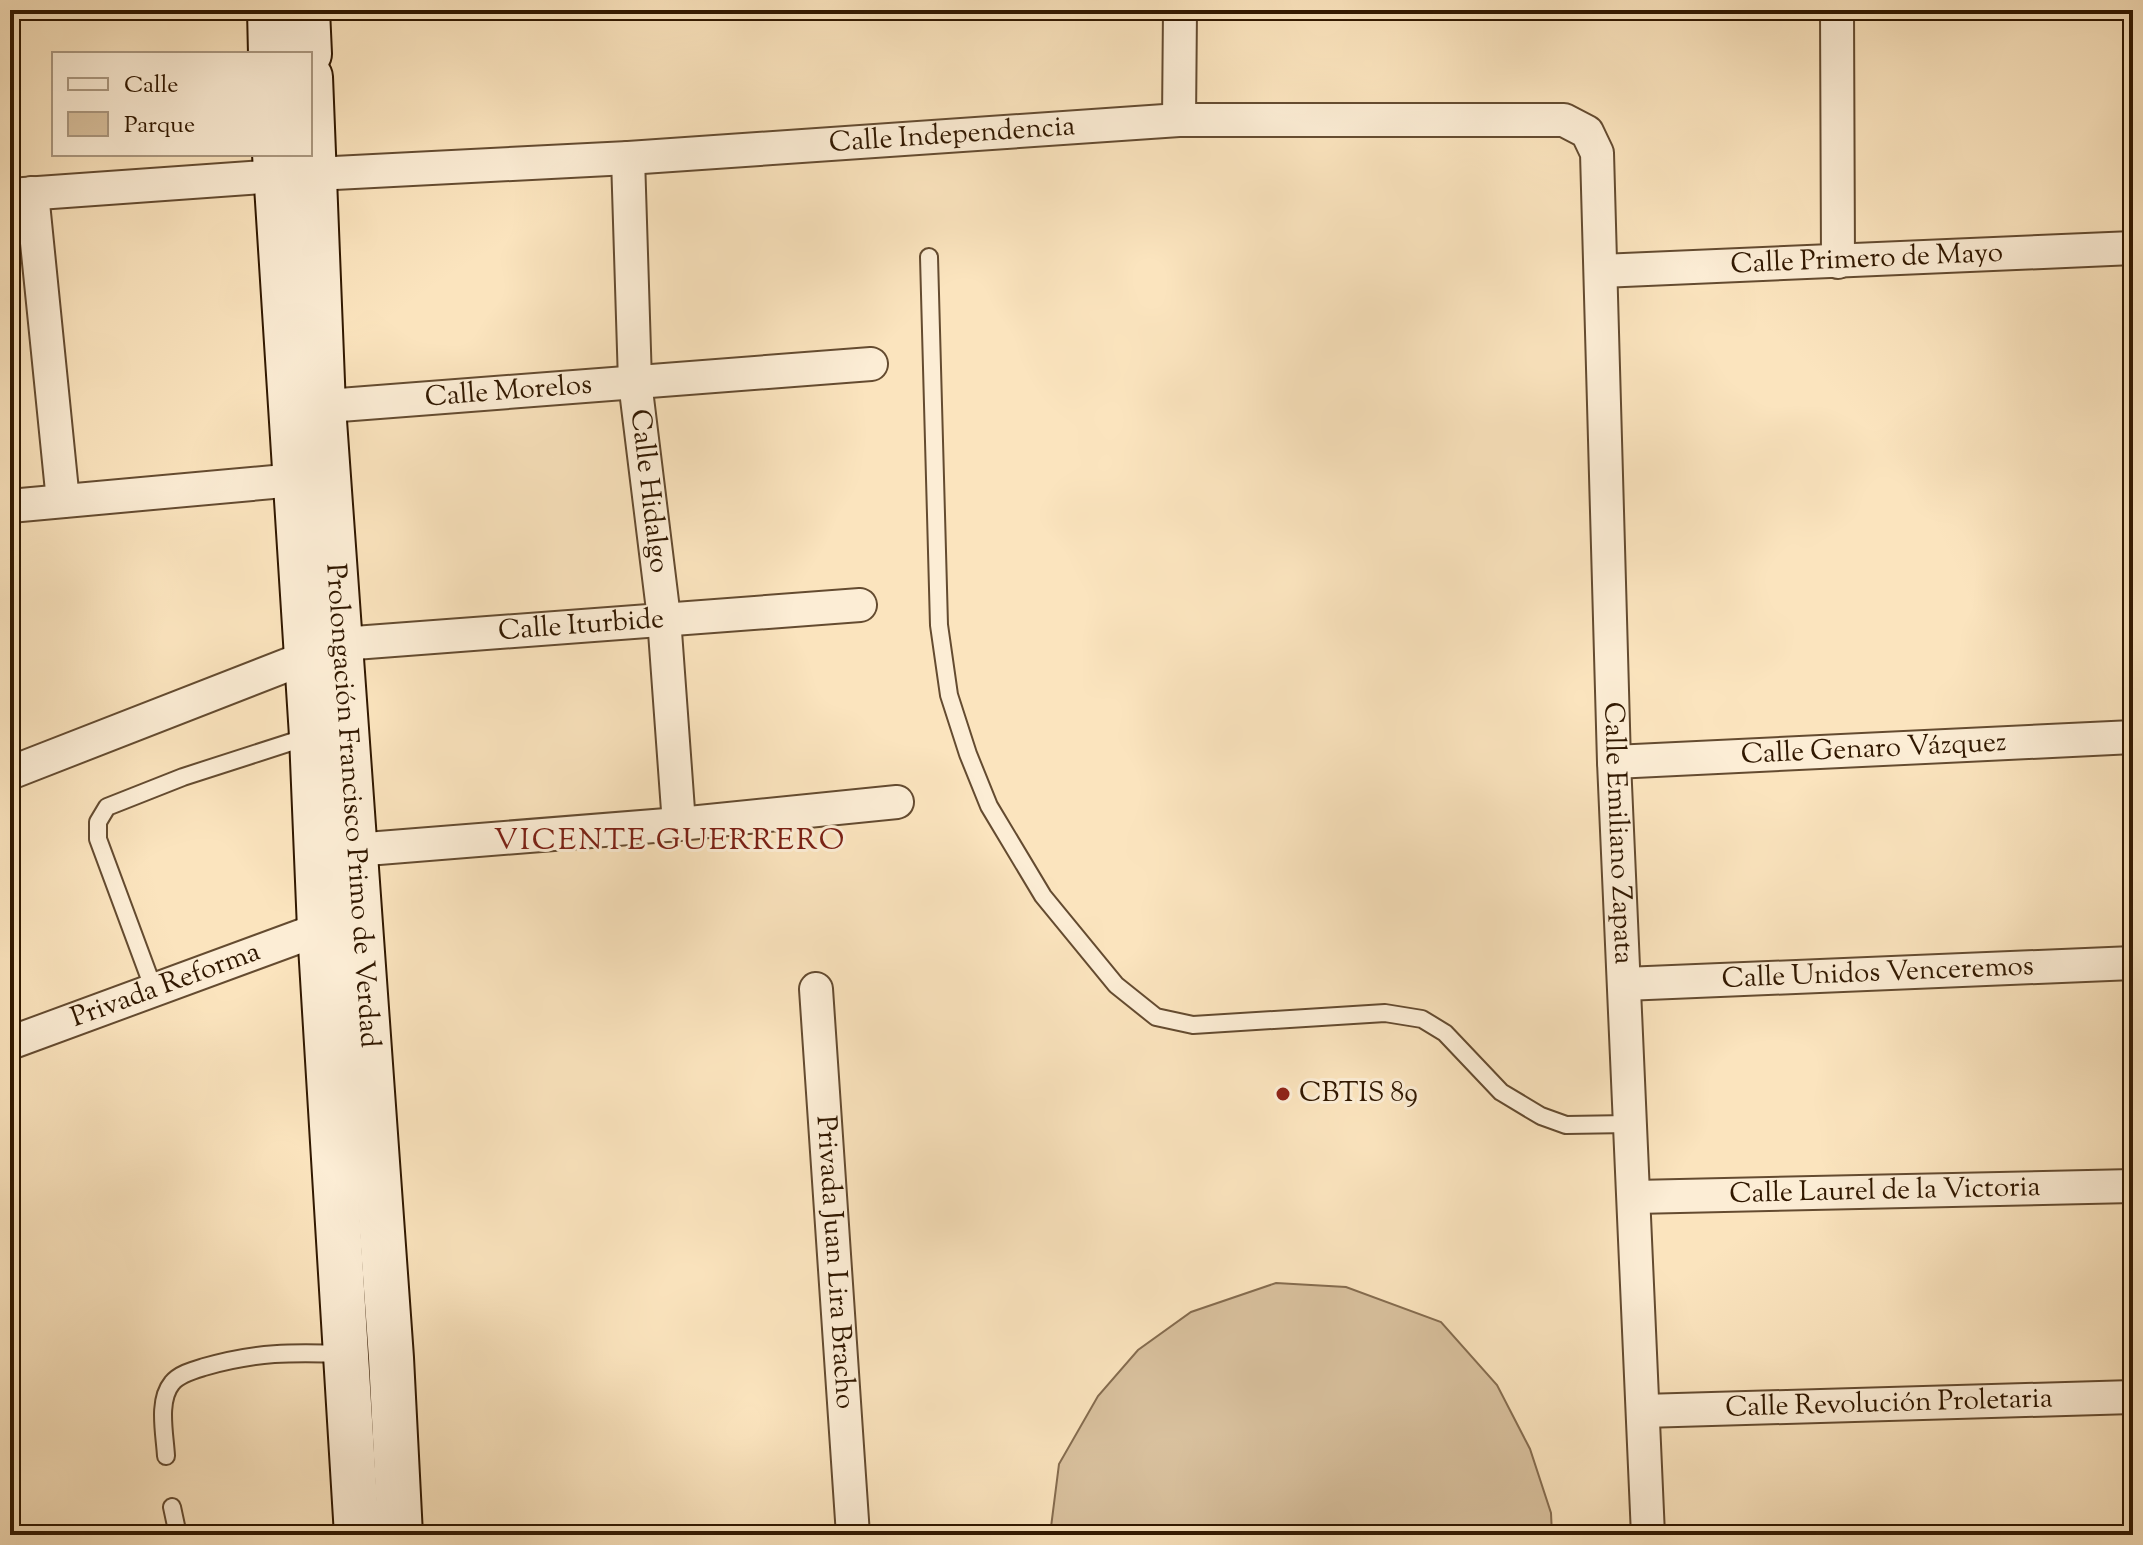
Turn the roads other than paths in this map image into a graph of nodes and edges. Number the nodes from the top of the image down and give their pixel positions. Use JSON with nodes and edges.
{"nodes":[{"id":1,"x":270,"y":10,"type":"edge"},
{"id":2,"x":307,"y":10,"type":"edge"},
{"id":3,"x":1180,"y":10,"type":"edge"},
{"id":4,"x":1837,"y":10,"type":"edge"},
{"id":5,"x":271,"y":52,"type":"edge"},
{"id":6,"x":309,"y":52,"type":"edge"},
{"id":7,"x":1179,"y":120,"type":"junction"},
{"id":8,"x":1587,"y":132,"type":"joint"},
{"id":9,"x":628,"y":158,"type":"junction"},
{"id":10,"x":289,"y":168,"type":"edge"},
{"id":11,"x":21,"y":194,"type":"edge"},
{"id":12,"x":2133,"y":248,"type":"edge"},
{"id":13,"x":929,"y":257,"type":"dead end"},
{"id":14,"x":1838,"y":262,"type":"junction"},
{"id":15,"x":1601,"y":271,"type":"junction"},
{"id":16,"x":871,"y":364,"type":"dead end"},
{"id":17,"x":635,"y":382,"type":"junction"},
{"id":18,"x":306,"y":408,"type":"junction"},
{"id":19,"x":312,"y":478,"type":"junction"},
{"id":20,"x":63,"y":501,"type":"junction"},
{"id":21,"x":10,"y":506,"type":"edge"},
{"id":22,"x":860,"y":605,"type":"dead end"},
{"id":23,"x":664,"y":618,"type":"junction"},
{"id":24,"x":323,"y":651,"type":"junction"},
{"id":25,"x":329,"y":731,"type":"junction"},
{"id":26,"x":2133,"y":737,"type":"edge"},
{"id":27,"x":1614,"y":762,"type":"junction"},
{"id":28,"x":10,"y":773,"type":"edge"},
{"id":29,"x":897,"y":802,"type":"dead end"},
{"id":30,"x":679,"y":824,"type":"junction"},
{"id":31,"x":354,"y":850,"type":"junction"},
{"id":32,"x":320,"y":929,"type":"junction"},
{"id":33,"x":2133,"y":963,"type":"edge"},
{"id":34,"x":1624,"y":984,"type":"junction"},
{"id":35,"x":816,"y":989,"type":"dead end"},
{"id":36,"x":154,"y":990,"type":"junction"},
{"id":37,"x":10,"y":1043,"type":"edge"},
{"id":38,"x":1629,"y":1124,"type":"junction"},
{"id":39,"x":2133,"y":1186,"type":"edge"},
{"id":40,"x":1635,"y":1197,"type":"junction"},
{"id":41,"x":369,"y":1356,"type":"junction"},
{"id":42,"x":2133,"y":1397,"type":"edge"},
{"id":43,"x":1643,"y":1411,"type":"junction"},
{"id":44,"x":166,"y":1456,"type":"dead end"},
{"id":45,"x":172,"y":1507,"type":"dead end"},
{"id":46,"x":178,"y":1535,"type":"edge"},
{"id":47,"x":357,"y":1535,"type":"edge"},
{"id":48,"x":400,"y":1535,"type":"edge"},
{"id":49,"x":853,"y":1535,"type":"edge"},
{"id":50,"x":1648,"y":1535,"type":"edge"}],
"edges":[{"from":1,"to":5,"type":"main road"},
{"from":2,"to":6,"type":"main road"},
{"from":3,"to":7,"type":"street"},
{"from":4,"to":14,"type":"street"},
{"from":7,"to":8,"type":"street","name":"Calle Independencia"},
{"from":7,"to":9,"type":"street","name":"Calle Independencia"},
{"from":8,"to":15,"type":"street","name":"Calle Emiliano Zapata"},
{"from":9,"to":10,"type":"street","name":"Calle Independencia"},
{"from":9,"to":17,"type":"street","name":"Calle Hidalgo"},
{"from":10,"to":11,"type":"street","name":"Calle Independencia"},
{"from":10,"to":18,"type":"main road","name":"Prolongación Francisco Primo de Verdad"},
{"from":11,"to":20,"type":"street"},
{"from":12,"to":14,"type":"street","name":"Calle Primero de Mayo"},
{"from":13,"to":38,"type":"lane"},
{"from":14,"to":15,"type":"street","name":"Calle Primero de Mayo"},
{"from":15,"to":27,"type":"street","name":"Calle Emiliano Zapata"},
{"from":16,"to":17,"type":"street","name":"Calle Morelos"},
{"from":17,"to":18,"type":"street","name":"Calle Morelos"},
{"from":17,"to":23,"type":"street","name":"Calle Hidalgo"},
{"from":18,"to":19,"type":"main road","name":"Prolongación Francisco Primo de Verdad"},
{"from":19,"to":20,"type":"street"},
{"from":19,"to":24,"type":"main road","name":"Prolongación Francisco Primo de Verdad"},
{"from":20,"to":21,"type":"street"},
{"from":22,"to":23,"type":"street","name":"Calle Iturbide"},
{"from":23,"to":24,"type":"street","name":"Calle Iturbide"},
{"from":23,"to":30,"type":"street","name":"Calle Hidalgo"},
{"from":24,"to":25,"type":"main road","name":"Prolongación Francisco Primo de Verdad"},
{"from":24,"to":28,"type":"street","name":"Calle Iturbide"},
{"from":25,"to":31,"type":"main road","name":"Prolongación Francisco Primo de Verdad"},
{"from":25,"to":32,"type":"main road","name":"Prolongación Francisco Primo de Verdad"},
{"from":25,"to":36,"type":"lane"},
{"from":26,"to":27,"type":"street","name":"Calle Genaro Vázquez"},
{"from":27,"to":34,"type":"street","name":"Calle Emiliano Zapata"},
{"from":29,"to":30,"type":"street"},
{"from":30,"to":31,"type":"street"},
{"from":31,"to":41,"type":"main road","name":"Prolongación Francisco Primo de Verdad"},
{"from":32,"to":36,"type":"street","name":"Privada Reforma"},
{"from":32,"to":41,"type":"main road","name":"Prolongación Francisco Primo de Verdad"},
{"from":33,"to":34,"type":"street","name":"Calle Unidos Venceremos"},
{"from":34,"to":38,"type":"street","name":"Calle Emiliano Zapata"},
{"from":35,"to":49,"type":"street","name":"Privada Juan Lira Bracho"},
{"from":36,"to":37,"type":"street","name":"Privada Reforma"},
{"from":38,"to":40,"type":"street","name":"Calle Emiliano Zapata"},
{"from":39,"to":40,"type":"street","name":"Calle Laurel de la Victoria"},
{"from":40,"to":43,"type":"street","name":"Calle Emiliano Zapata"},
{"from":41,"to":44,"type":"lane"},
{"from":41,"to":47,"type":"main road","name":"Prolongación Francisco Primo de Verdad"},
{"from":41,"to":48,"type":"main road","name":"Prolongación Francisco Primo de Verdad"},
{"from":42,"to":43,"type":"street","name":"Calle Revolución Proletaria"},
{"from":43,"to":50,"type":"street","name":"Calle Emiliano Zapata"},
{"from":45,"to":46,"type":"lane"}]}
